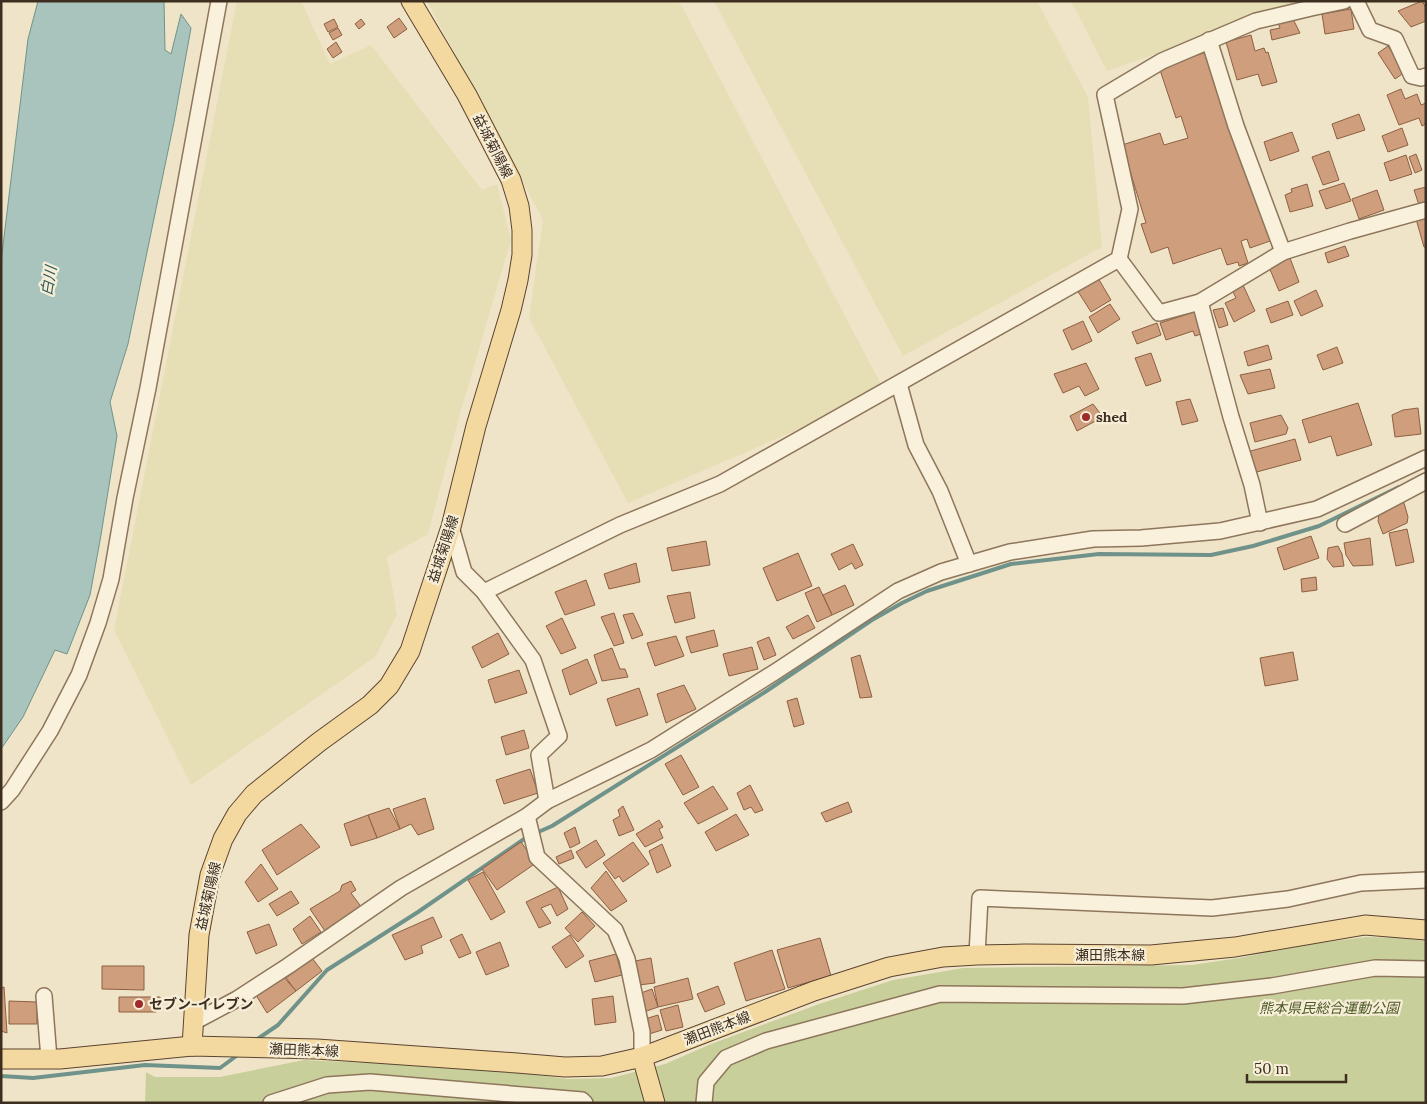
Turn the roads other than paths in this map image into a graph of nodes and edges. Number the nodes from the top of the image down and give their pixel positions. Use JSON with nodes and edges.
{"nodes":[{"id":1,"x":219,"y":1,"type":"edge"},
{"id":2,"x":411,"y":1,"type":"edge"},
{"id":3,"x":1344,"y":1,"type":"edge"},
{"id":4,"x":1356,"y":1,"type":"edge"},
{"id":5,"x":1209,"y":40,"type":"junction"},
{"id":6,"x":1426,"y":76,"type":"edge"},
{"id":7,"x":1426,"y":210,"type":"edge"},
{"id":8,"x":1283,"y":252,"type":"junction"},
{"id":9,"x":1119,"y":260,"type":"junction"},
{"id":10,"x":1200,"y":302,"type":"junction"},
{"id":11,"x":899,"y":384,"type":"junction"},
{"id":12,"x":1426,"y":458,"type":"edge"},
{"id":13,"x":1426,"y":481,"type":"edge"},
{"id":14,"x":1260,"y":523,"type":"junction"},
{"id":15,"x":1345,"y":524,"type":"dead end"},
{"id":16,"x":451,"y":528,"type":"junction"},
{"id":17,"x":968,"y":564,"type":"junction"},
{"id":18,"x":484,"y":592,"type":"junction"},
{"id":19,"x":547,"y":801,"type":"junction"},
{"id":20,"x":1,"y":802,"type":"edge"},
{"id":21,"x":527,"y":816,"type":"junction"},
{"id":22,"x":1426,"y":880,"type":"edge"},
{"id":23,"x":1426,"y":930,"type":"edge"},
{"id":24,"x":977,"y":955,"type":"junction"},
{"id":25,"x":1426,"y":969,"type":"edge"},
{"id":26,"x":44,"y":996,"type":"dead end"},
{"id":27,"x":194,"y":1022,"type":"junction"},
{"id":28,"x":192,"y":1046,"type":"junction"},
{"id":29,"x":642,"y":1057,"type":"junction"},
{"id":30,"x":1,"y":1059,"type":"edge"},
{"id":31,"x":49,"y":1059,"type":"junction"},
{"id":32,"x":271,"y":1103,"type":"edge"},
{"id":33,"x":585,"y":1103,"type":"edge"},
{"id":34,"x":655,"y":1103,"type":"edge"},
{"id":35,"x":704,"y":1103,"type":"edge"}],
"edges":[{"from":1,"to":20,"type":"street"},
{"from":2,"to":16,"type":"main road","name":"益城菊陽線"},
{"from":3,"to":5,"type":"street"},
{"from":4,"to":6,"type":"street"},
{"from":5,"to":8,"type":"street"},
{"from":5,"to":9,"type":"street"},
{"from":7,"to":8,"type":"street"},
{"from":8,"to":10,"type":"street"},
{"from":9,"to":10,"type":"street"},
{"from":9,"to":11,"type":"street"},
{"from":10,"to":14,"type":"street"},
{"from":11,"to":17,"type":"street"},
{"from":11,"to":18,"type":"street"},
{"from":12,"to":14,"type":"street"},
{"from":13,"to":15,"type":"street"},
{"from":14,"to":17,"type":"street"},
{"from":16,"to":18,"type":"street"},
{"from":16,"to":27,"type":"main road","name":"益城菊陽線"},
{"from":17,"to":19,"type":"street"},
{"from":18,"to":19,"type":"street"},
{"from":19,"to":21,"type":"street"},
{"from":21,"to":27,"type":"street"},
{"from":21,"to":29,"type":"street"},
{"from":22,"to":24,"type":"street"},
{"from":23,"to":24,"type":"main road","name":"瀬田熊本線"},
{"from":24,"to":29,"type":"main road","name":"瀬田熊本線"},
{"from":25,"to":35,"type":"street"},
{"from":26,"to":31,"type":"street"},
{"from":27,"to":28,"type":"main road","name":"益城菊陽線"},
{"from":28,"to":29,"type":"main road","name":"瀬田熊本線"},
{"from":28,"to":31,"type":"main road","name":"瀬田熊本線"},
{"from":29,"to":34,"type":"main road"},
{"from":30,"to":31,"type":"main road","name":"瀬田熊本線"},
{"from":32,"to":33,"type":"street"}]}
